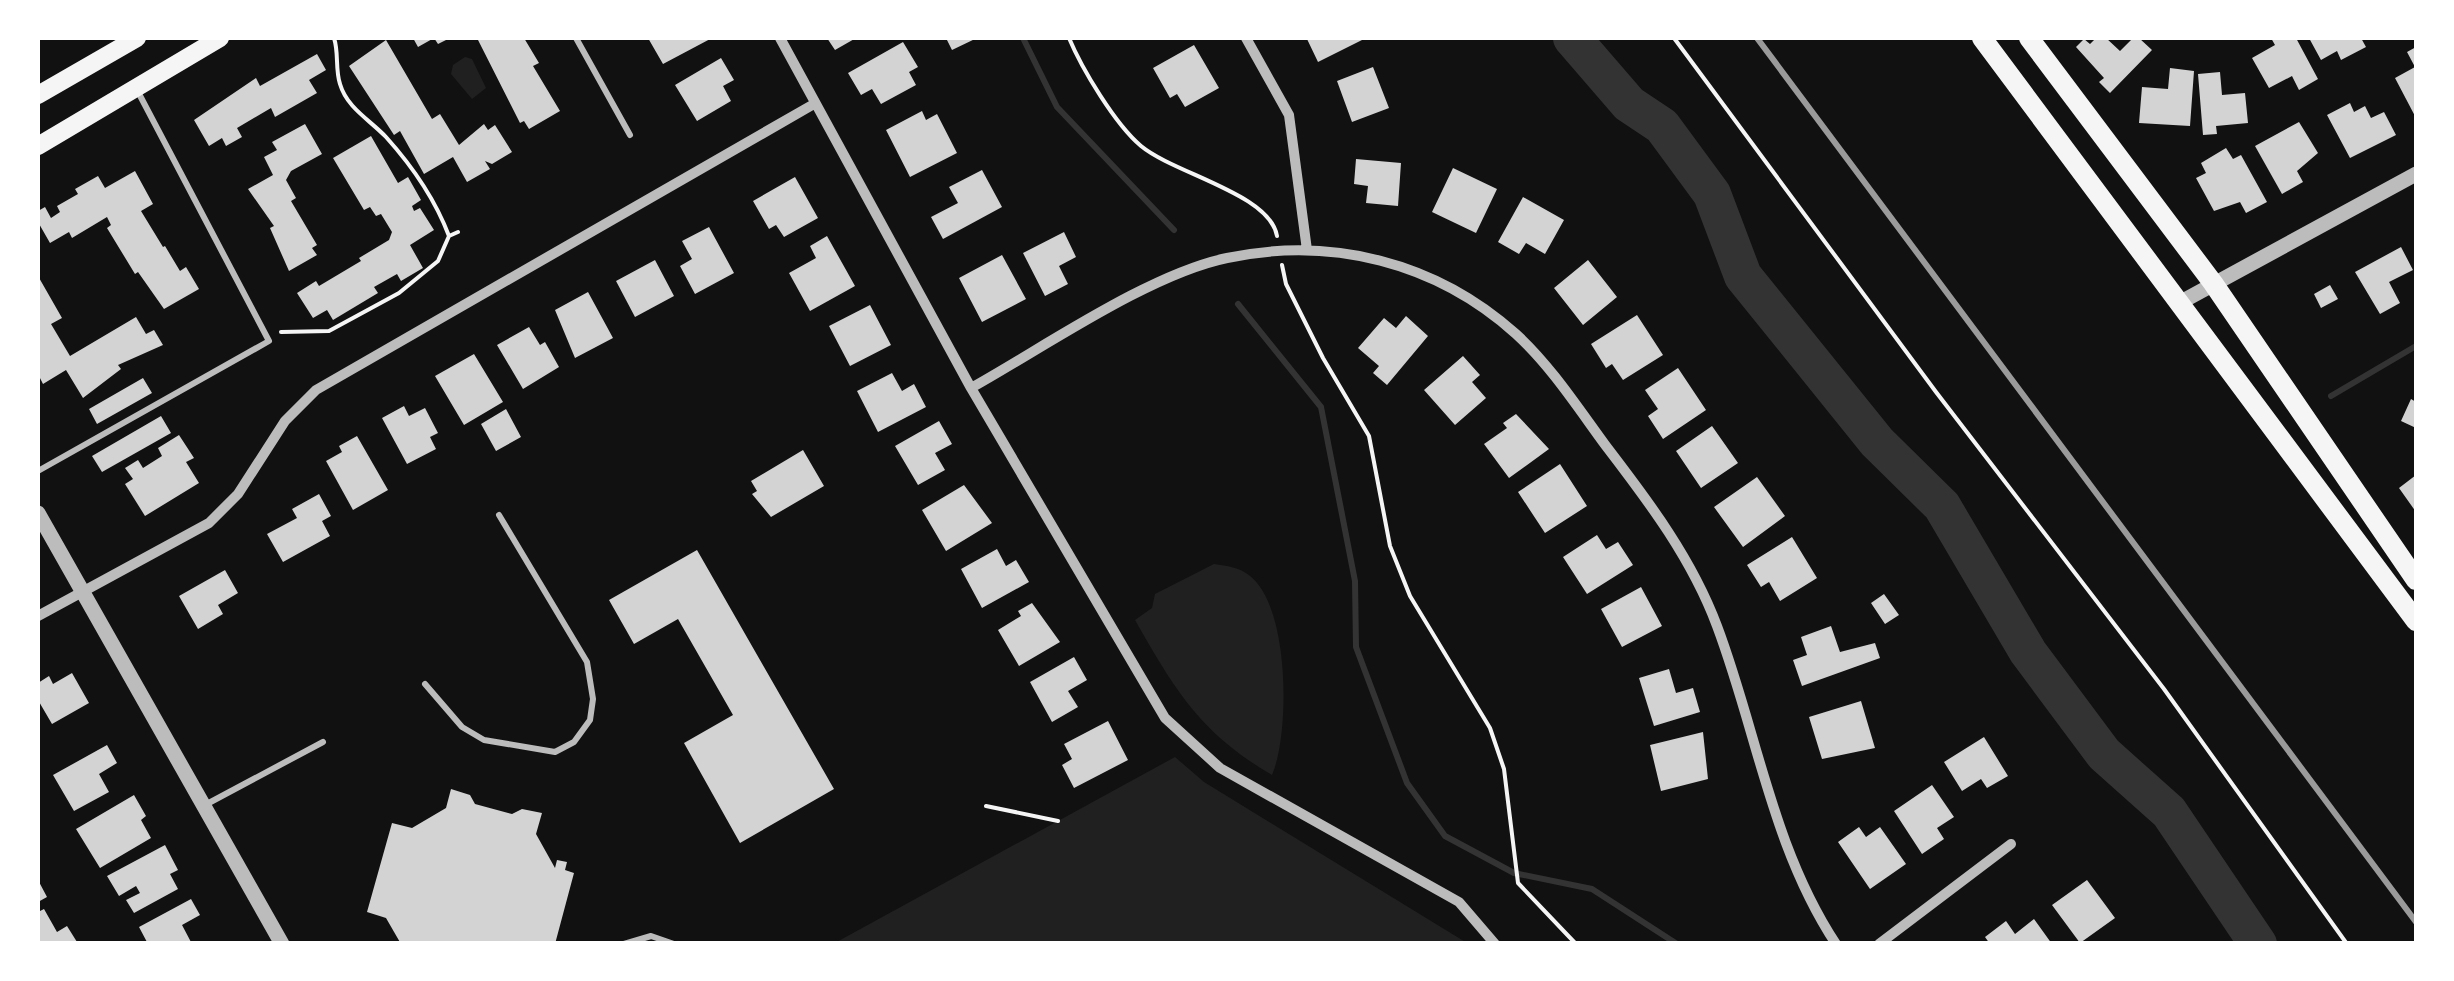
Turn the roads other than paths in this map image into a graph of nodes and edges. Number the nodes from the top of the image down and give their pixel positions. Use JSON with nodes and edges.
{"nodes":[{"id":1,"x":137,"y":38,"type":"edge"},
{"id":2,"x":220,"y":38,"type":"edge"},
{"id":3,"x":576,"y":38,"type":"edge"},
{"id":4,"x":780,"y":38,"type":"edge"},
{"id":5,"x":1246,"y":38,"type":"edge"},
{"id":6,"x":1982,"y":38,"type":"edge"},
{"id":7,"x":2030,"y":38,"type":"edge"},
{"id":8,"x":136,"y":87,"type":"junction"},
{"id":9,"x":38,"y":95,"type":"edge"},
{"id":10,"x":814,"y":104,"type":"junction"},
{"id":11,"x":630,"y":135,"type":"dead end"},
{"id":12,"x":38,"y":146,"type":"edge"},
{"id":13,"x":2416,"y":174,"type":"edge"},
{"id":14,"x":1307,"y":250,"type":"junction"},
{"id":15,"x":2213,"y":284,"type":"junction"},
{"id":16,"x":2180,"y":302,"type":"junction"},
{"id":17,"x":971,"y":388,"type":"junction"},
{"id":18,"x":38,"y":472,"type":"edge"},
{"id":19,"x":38,"y":513,"type":"edge"},
{"id":20,"x":498,"y":515,"type":"dead end"},
{"id":21,"x":2416,"y":580,"type":"edge"},
{"id":22,"x":80,"y":592,"type":"junction"},
{"id":23,"x":38,"y":616,"type":"edge"},
{"id":24,"x":2416,"y":622,"type":"edge"},
{"id":25,"x":425,"y":684,"type":"dead end"},
{"id":26,"x":323,"y":742,"type":"dead end"},
{"id":27,"x":204,"y":805,"type":"junction"},
{"id":28,"x":2011,"y":844,"type":"dead end"},
{"id":29,"x":282,"y":944,"type":"edge"},
{"id":30,"x":624,"y":944,"type":"edge"},
{"id":31,"x":674,"y":944,"type":"edge"},
{"id":32,"x":1495,"y":944,"type":"edge"},
{"id":33,"x":1836,"y":944,"type":"edge"},
{"id":34,"x":1879,"y":944,"type":"edge"}],
"edges":[{"from":1,"to":9,"type":"main road"},
{"from":2,"to":8,"type":"main road"},
{"from":3,"to":11,"type":"lane"},
{"from":4,"to":10,"type":"street"},
{"from":5,"to":14,"type":"street"},
{"from":6,"to":16,"type":"main road"},
{"from":7,"to":15,"type":"main road"},
{"from":8,"to":12,"type":"main road"},
{"from":8,"to":18,"type":"lane"},
{"from":10,"to":17,"type":"street"},
{"from":10,"to":22,"type":"street"},
{"from":13,"to":15,"type":"street"},
{"from":14,"to":17,"type":"street"},
{"from":14,"to":33,"type":"street"},
{"from":15,"to":16,"type":"street"},
{"from":15,"to":21,"type":"main road"},
{"from":16,"to":24,"type":"main road"},
{"from":17,"to":32,"type":"street"},
{"from":19,"to":22,"type":"street"},
{"from":20,"to":25,"type":"lane"},
{"from":22,"to":23,"type":"street"},
{"from":22,"to":27,"type":"street"},
{"from":26,"to":27,"type":"lane"},
{"from":27,"to":29,"type":"street"},
{"from":28,"to":34,"type":"street"},
{"from":30,"to":31,"type":"lane"}]}
